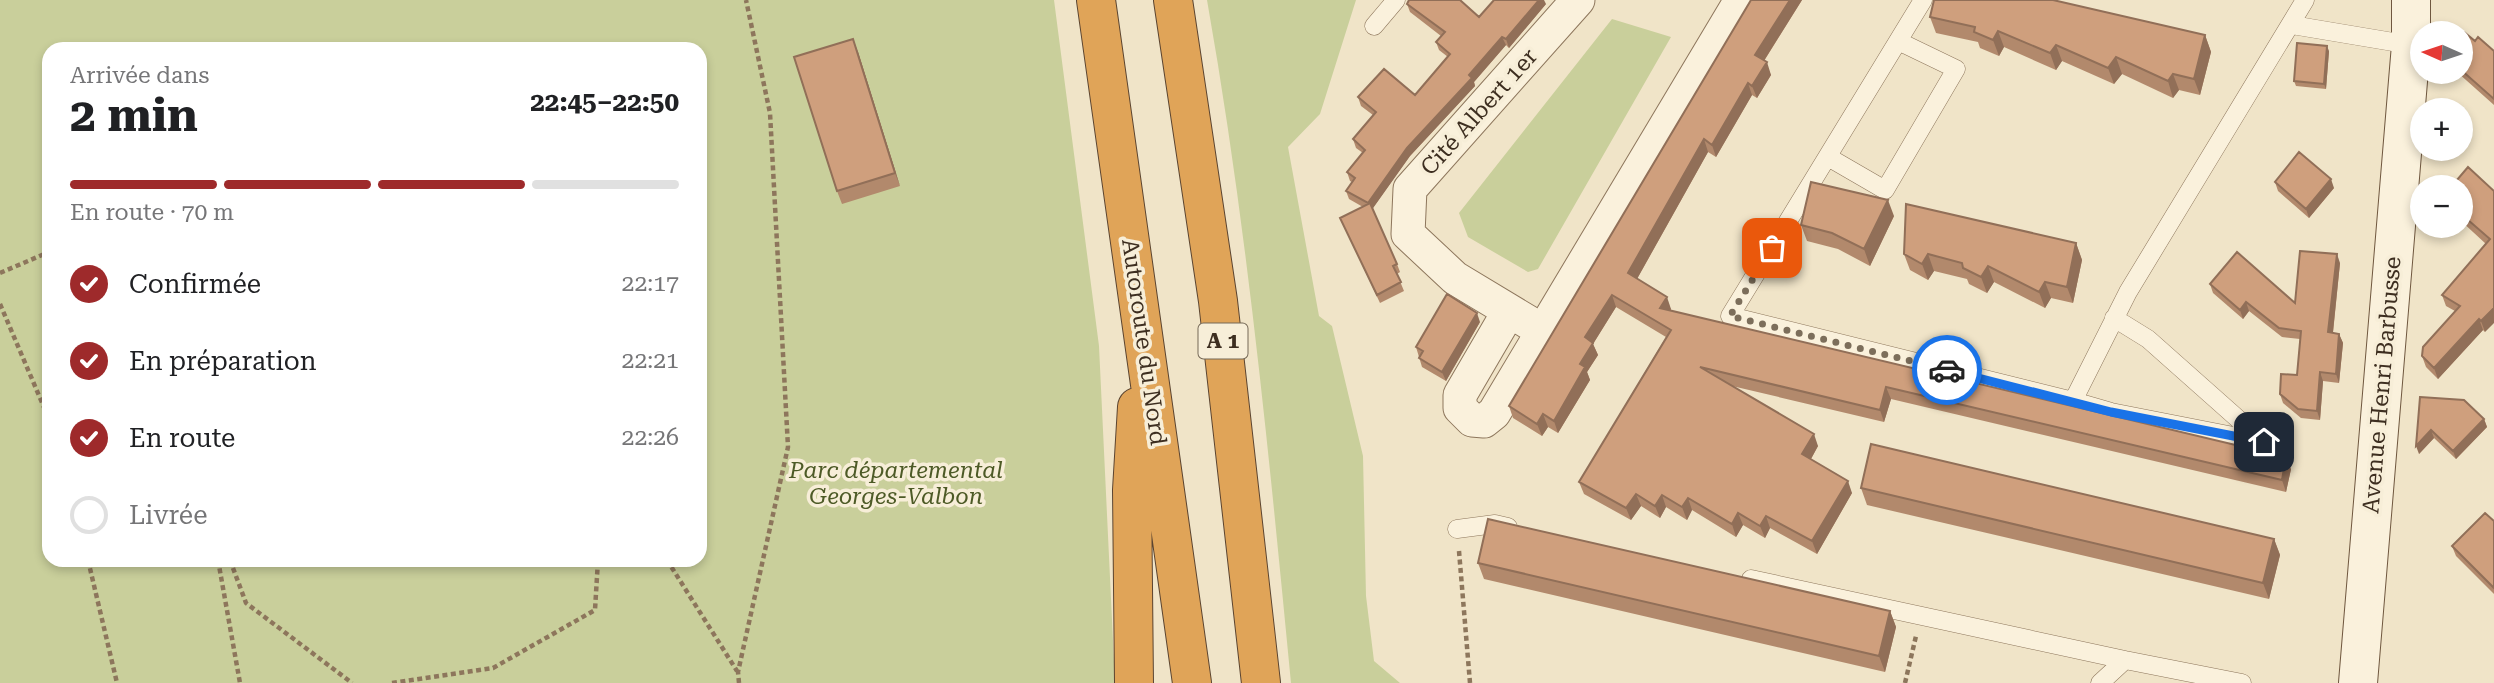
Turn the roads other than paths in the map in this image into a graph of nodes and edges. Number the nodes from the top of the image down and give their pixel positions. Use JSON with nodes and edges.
{"nodes":[{"id":1,"x":1096,"y":0,"type":"edge"},
{"id":2,"x":1173,"y":0,"type":"edge"},
{"id":3,"x":1396,"y":0,"type":"edge"},
{"id":4,"x":1578,"y":0,"type":"edge"},
{"id":5,"x":1923,"y":0,"type":"edge"},
{"id":6,"x":2305,"y":0,"type":"edge"},
{"id":7,"x":2411,"y":0,"type":"edge"},
{"id":8,"x":2422,"y":0,"type":"edge"},
{"id":9,"x":1726,"y":9,"type":"edge"},
{"id":10,"x":2411,"y":21,"type":"edge"},
{"id":11,"x":2417,"y":21,"type":"edge"},
{"id":12,"x":2292,"y":25,"type":"junction"},
{"id":13,"x":1374,"y":26,"type":"dead end"},
{"id":14,"x":1898,"y":41,"type":"junction"},
{"id":15,"x":2410,"y":45,"type":"edge"},
{"id":16,"x":2410,"y":57,"type":"edge"},
{"id":17,"x":1828,"y":157,"type":"junction"},
{"id":18,"x":1509,"y":311,"type":"junction"},
{"id":19,"x":2114,"y":318,"type":"junction"},
{"id":20,"x":1142,"y":324,"type":"junction"},
{"id":21,"x":1542,"y":330,"type":"junction"},
{"id":22,"x":2073,"y":401,"type":"junction"},
{"id":23,"x":1457,"y":529,"type":"road end"},
{"id":24,"x":1522,"y":530,"type":"edge"},
{"id":25,"x":1734,"y":576,"type":"edge"},
{"id":26,"x":2125,"y":660,"type":"junction"},
{"id":27,"x":1134,"y":683,"type":"edge"},
{"id":28,"x":1192,"y":683,"type":"edge"},
{"id":29,"x":1261,"y":683,"type":"edge"},
{"id":30,"x":2100,"y":683,"type":"edge"},
{"id":31,"x":2242,"y":683,"type":"edge"},
{"id":32,"x":2358,"y":683,"type":"edge"}],
"edges":[{"from":1,"to":20,"type":"highway","name":"Autoroute du Nord"},
{"from":2,"to":29,"type":"highway","number":"A 1"},
{"from":3,"to":13,"type":"lane"},
{"from":4,"to":18,"type":"street","name":"Cité Albert 1er"},
{"from":5,"to":14,"type":"lane"},
{"from":6,"to":12,"type":"lane"},
{"from":7,"to":10,"type":"main road","name":"Avenue Henri Barbusse"},
{"from":8,"to":11,"type":"main road","name":"Avenue Henri Barbusse"},
{"from":9,"to":21,"type":"street"},
{"from":12,"to":15,"type":"lane"},
{"from":12,"to":19,"type":"lane"},
{"from":14,"to":17,"type":"lane"},
{"from":14,"to":17,"type":"lane"},
{"from":16,"to":32,"type":"main road","name":"Avenue Henri Barbusse"},
{"from":17,"to":22,"type":"lane"},
{"from":18,"to":21,"type":"street","name":"Cité Albert 1er"},
{"from":18,"to":21,"type":"street"},
{"from":19,"to":22,"type":"lane"},
{"from":19,"to":22,"type":"lane"},
{"from":20,"to":27,"type":"highway"},
{"from":20,"to":28,"type":"highway","name":"Autoroute du Nord"},
{"from":23,"to":24,"type":"lane"},
{"from":25,"to":26,"type":"lane"},
{"from":26,"to":30,"type":"lane"},
{"from":26,"to":31,"type":"lane"}]}
